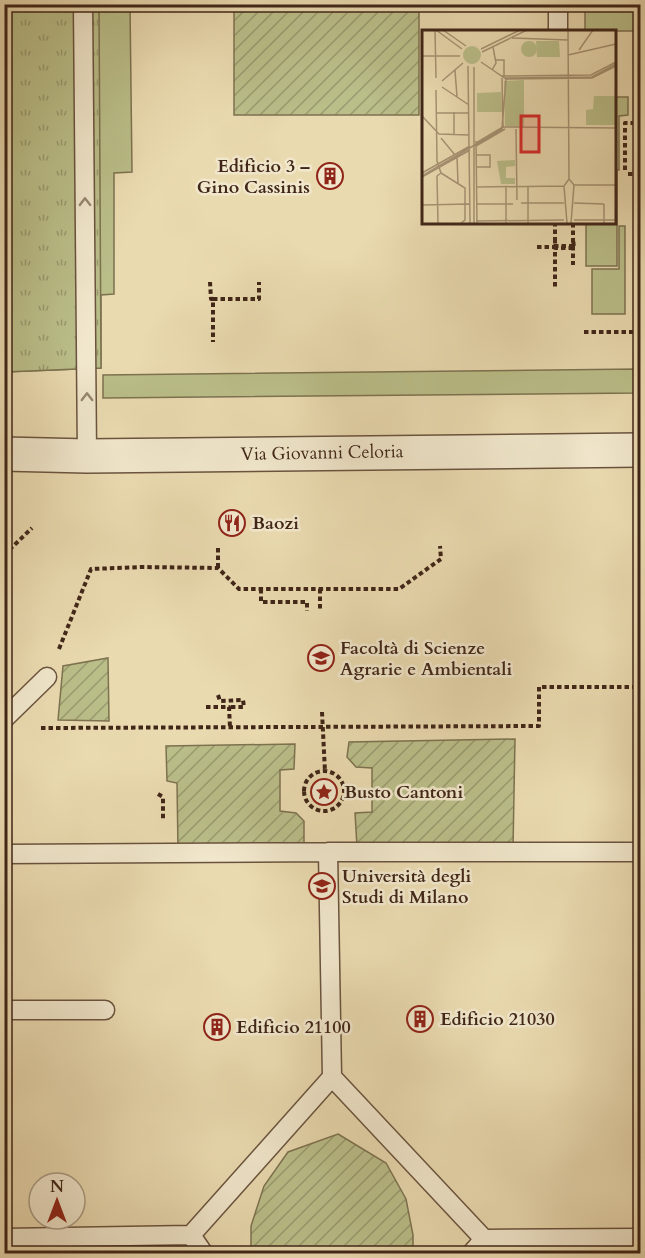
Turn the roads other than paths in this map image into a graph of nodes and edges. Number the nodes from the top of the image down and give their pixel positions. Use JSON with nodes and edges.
{"nodes":[{"id":1,"x":83,"y":4,"type":"edge"},
{"id":2,"x":558,"y":4,"type":"edge"},
{"id":3,"x":558,"y":30,"type":"edge"},
{"id":4,"x":640,"y":450,"type":"edge"},
{"id":5,"x":4,"y":454,"type":"edge"},
{"id":6,"x":87,"y":456,"type":"junction"},
{"id":7,"x":47,"y":677,"type":"road end"},
{"id":8,"x":4,"y":719,"type":"edge"},
{"id":9,"x":328,"y":852,"type":"junction"},
{"id":10,"x":640,"y":852,"type":"edge"},
{"id":11,"x":4,"y":854,"type":"edge"},
{"id":12,"x":4,"y":1010,"type":"edge"},
{"id":13,"x":105,"y":1010,"type":"dead end"},
{"id":14,"x":332,"y":1077,"type":"junction"},
{"id":15,"x":191,"y":1235,"type":"junction"},
{"id":16,"x":4,"y":1238,"type":"edge"},
{"id":17,"x":640,"y":1238,"type":"edge"},
{"id":18,"x":484,"y":1239,"type":"junction"},
{"id":19,"x":204,"y":1254,"type":"edge"},
{"id":20,"x":471,"y":1254,"type":"edge"}],
"edges":[{"from":6,"to":1,"type":"lane","one_way":true},
{"from":2,"to":3,"type":"lane"},
{"from":4,"to":6,"type":"street","name":"Via Giovanni Celoria"},
{"from":5,"to":6,"type":"street","name":"Via Giovanni Celoria"},
{"from":7,"to":8,"type":"lane"},
{"from":9,"to":10,"type":"lane"},
{"from":9,"to":11,"type":"lane"},
{"from":9,"to":14,"type":"lane"},
{"from":12,"to":13,"type":"lane"},
{"from":14,"to":15,"type":"lane"},
{"from":14,"to":18,"type":"lane"},
{"from":15,"to":16,"type":"lane"},
{"from":15,"to":19,"type":"lane"},
{"from":17,"to":18,"type":"lane"},
{"from":18,"to":20,"type":"lane"}]}
